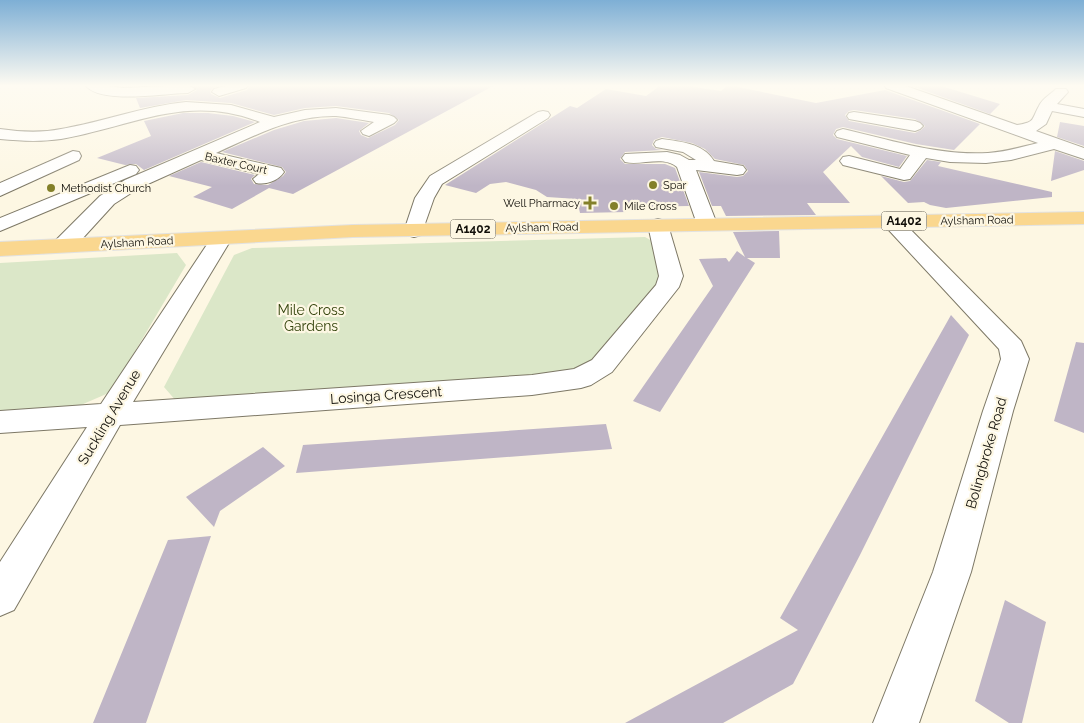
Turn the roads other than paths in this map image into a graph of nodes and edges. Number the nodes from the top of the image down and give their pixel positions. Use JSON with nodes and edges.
{"nodes":[{"id":1,"x":123,"y":119,"type":"edge"},
{"id":2,"x":263,"y":119,"type":"edge"},
{"id":3,"x":286,"y":119,"type":"edge"},
{"id":4,"x":391,"y":119,"type":"edge"},
{"id":5,"x":537,"y":119,"type":"edge"},
{"id":6,"x":870,"y":119,"type":"joint"},
{"id":7,"x":982,"y":119,"type":"edge"},
{"id":8,"x":1042,"y":119,"type":"edge"},
{"id":9,"x":273,"y":122,"type":"junction"},
{"id":10,"x":914,"y":126,"type":"dead end"},
{"id":11,"x":1015,"y":130,"type":"junction"},
{"id":12,"x":369,"y":131,"type":"dead end"},
{"id":13,"x":0,"y":134,"type":"edge"},
{"id":14,"x":843,"y":134,"type":"dead end"},
{"id":15,"x":652,"y":141,"type":"dead end"},
{"id":16,"x":1054,"y":144,"type":"junction"},
{"id":17,"x":855,"y":149,"type":"junction"},
{"id":18,"x":197,"y":154,"type":"junction"},
{"id":19,"x":1084,"y":154,"type":"edge"},
{"id":20,"x":73,"y":156,"type":"dead end"},
{"id":21,"x":918,"y":157,"type":"junction"},
{"id":22,"x":630,"y":158,"type":"dead end"},
{"id":23,"x":143,"y":164,"type":"dead end"},
{"id":24,"x":685,"y":165,"type":"junction"},
{"id":25,"x":708,"y":165,"type":"junction"},
{"id":26,"x":737,"y":170,"type":"dead end"},
{"id":27,"x":275,"y":172,"type":"dead end"},
{"id":28,"x":0,"y":190,"type":"edge"},
{"id":29,"x":1084,"y":218,"type":"edge"},
{"id":30,"x":892,"y":222,"type":"junction"},
{"id":31,"x":707,"y":224,"type":"junction"},
{"id":32,"x":0,"y":225,"type":"edge"},
{"id":33,"x":658,"y":225,"type":"junction"},
{"id":34,"x":414,"y":231,"type":"junction"},
{"id":35,"x":221,"y":238,"type":"junction"},
{"id":36,"x":64,"y":245,"type":"junction"},
{"id":37,"x":0,"y":249,"type":"edge"},
{"id":38,"x":110,"y":415,"type":"junction"},
{"id":39,"x":0,"y":422,"type":"edge"},
{"id":40,"x":0,"y":597,"type":"edge"},
{"id":41,"x":896,"y":723,"type":"edge"}],
"edges":[{"from":1,"to":13,"type":"street"},
{"from":2,"to":9,"type":"street"},
{"from":3,"to":9,"type":"street","name":"Baxter Court"},
{"from":4,"to":12,"type":"street","name":"Baxter Court"},
{"from":5,"to":34,"type":"street"},
{"from":6,"to":10,"type":"street"},
{"from":6,"to":17,"type":"street"},
{"from":7,"to":11,"type":"street"},
{"from":8,"to":11,"type":"street"},
{"from":9,"to":18,"type":"street","name":"Baxter Court"},
{"from":11,"to":16,"type":"street"},
{"from":14,"to":17,"type":"street"},
{"from":15,"to":25,"type":"street"},
{"from":16,"to":19,"type":"street"},
{"from":16,"to":21,"type":"street"},
{"from":17,"to":21,"type":"street"},
{"from":17,"to":21,"type":"street"},
{"from":18,"to":27,"type":"street","name":"Baxter Court"},
{"from":18,"to":36,"type":"street","name":"Baxter Court"},
{"from":20,"to":28,"type":"street"},
{"from":22,"to":24,"type":"street"},
{"from":23,"to":32,"type":"street"},
{"from":24,"to":25,"type":"street"},
{"from":24,"to":31,"type":"street"},
{"from":25,"to":26,"type":"street"},
{"from":29,"to":30,"type":"main road","name":"Aylsham Road","number":"A1402"},
{"from":30,"to":31,"type":"main road","name":"Aylsham Road","number":"A1402"},
{"from":30,"to":41,"type":"street","name":"Bolingbroke Road"},
{"from":31,"to":33,"type":"main road","name":"Aylsham Road","number":"A1402"},
{"from":33,"to":34,"type":"main road","name":"Aylsham Road","number":"A1402"},
{"from":33,"to":38,"type":"street","name":"Losinga Crescent"},
{"from":34,"to":35,"type":"main road","name":"Aylsham Road","number":"A1402"},
{"from":35,"to":36,"type":"main road","name":"Aylsham Road","number":"A1402"},
{"from":35,"to":38,"type":"street","name":"Suckling Avenue"},
{"from":36,"to":37,"type":"main road","name":"Aylsham Road","number":"A1402"},
{"from":38,"to":39,"type":"street","name":"Losinga Crescent"},
{"from":38,"to":40,"type":"street","name":"Suckling Avenue"}]}
